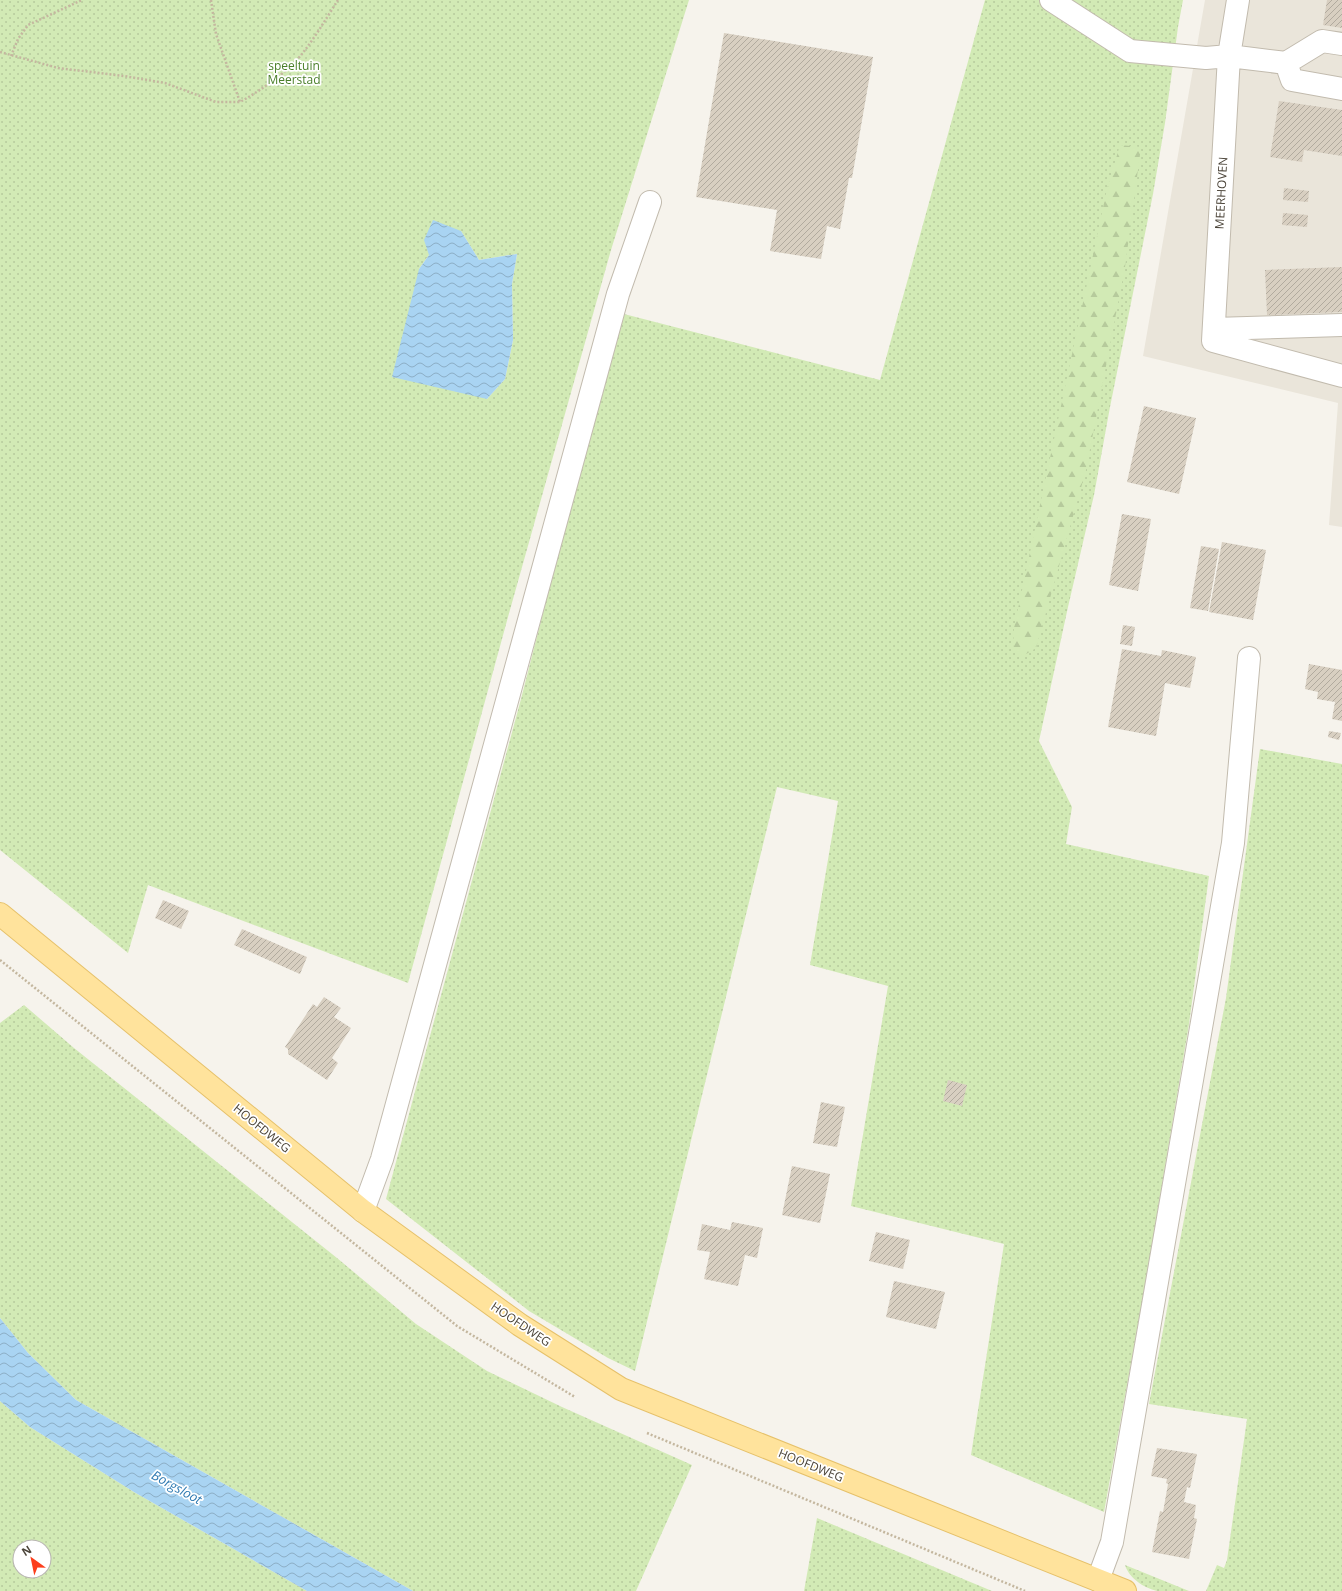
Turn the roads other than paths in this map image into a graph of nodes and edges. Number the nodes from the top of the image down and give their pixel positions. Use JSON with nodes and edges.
{"nodes":[{"id":1,"x":1051,"y":0,"type":"edge"},
{"id":2,"x":1238,"y":0,"type":"edge"},
{"id":3,"x":1342,"y":44,"type":"edge"},
{"id":4,"x":1229,"y":56,"type":"junction"},
{"id":5,"x":1286,"y":63,"type":"junction"},
{"id":6,"x":1342,"y":89,"type":"edge"},
{"id":7,"x":650,"y":202,"type":"dead end"},
{"id":8,"x":1342,"y":325,"type":"edge"},
{"id":9,"x":1214,"y":329,"type":"junction"},
{"id":10,"x":1342,"y":376,"type":"edge"},
{"id":11,"x":1248,"y":658,"type":"dead end"},
{"id":12,"x":0,"y":914,"type":"edge"},
{"id":13,"x":364,"y":1211,"type":"junction"},
{"id":14,"x":1098,"y":1580,"type":"junction"},
{"id":15,"x":1125,"y":1591,"type":"edge"}],
"edges":[{"from":1,"to":4,"type":"street"},
{"from":2,"to":4,"type":"street","name":"MEERHOVEN"},
{"from":3,"to":5,"type":"street"},
{"from":4,"to":5,"type":"street"},
{"from":4,"to":9,"type":"street","name":"MEERHOVEN"},
{"from":5,"to":6,"type":"street"},
{"from":7,"to":13,"type":"street"},
{"from":8,"to":9,"type":"street"},
{"from":9,"to":10,"type":"street","name":"MEERHOVEN"},
{"from":11,"to":14,"type":"street"},
{"from":12,"to":13,"type":"main road","name":"HOOFDWEG"},
{"from":13,"to":14,"type":"main road","name":"HOOFDWEG"},
{"from":14,"to":15,"type":"main road","name":"HOOFDWEG"}]}
